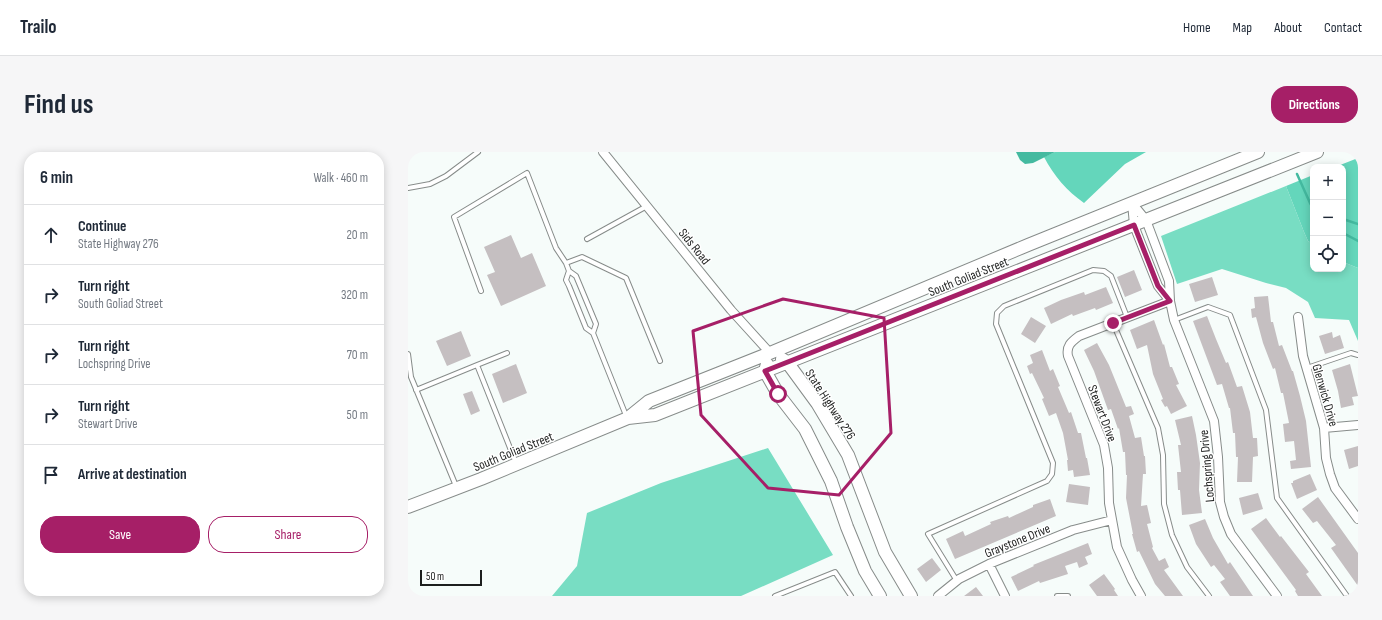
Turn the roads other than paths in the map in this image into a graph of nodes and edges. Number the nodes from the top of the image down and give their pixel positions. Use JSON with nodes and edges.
{"nodes":[{"id":1,"x":478,"y":152,"type":"edge"},
{"id":2,"x":603,"y":152,"type":"edge"},
{"id":3,"x":1258,"y":152,"type":"edge"},
{"id":4,"x":1317,"y":152,"type":"edge"},
{"id":5,"x":408,"y":188,"type":"edge"},
{"id":6,"x":1132,"y":204,"type":"junction"},
{"id":7,"x":647,"y":206,"type":"junction"},
{"id":8,"x":1146,"y":220,"type":"junction"},
{"id":9,"x":1134,"y":225,"type":"junction"},
{"id":10,"x":587,"y":238,"type":"dead end"},
{"id":11,"x":566,"y":263,"type":"junction"},
{"id":12,"x":569,"y":271,"type":"junction"},
{"id":13,"x":481,"y":291,"type":"dead end"},
{"id":14,"x":1170,"y":301,"type":"junction"},
{"id":15,"x":1128,"y":317,"type":"junction"},
{"id":16,"x":1298,"y":317,"type":"dead end"},
{"id":17,"x":1174,"y":320,"type":"junction"},
{"id":18,"x":1113,"y":323,"type":"junction"},
{"id":19,"x":593,"y":333,"type":"junction"},
{"id":20,"x":507,"y":353,"type":"dead end"},
{"id":21,"x":770,"y":353,"type":"junction"},
{"id":22,"x":408,"y":354,"type":"edge"},
{"id":23,"x":1358,"y":355,"type":"edge"},
{"id":24,"x":660,"y":361,"type":"dead end"},
{"id":25,"x":787,"y":362,"type":"junction"},
{"id":26,"x":477,"y":365,"type":"junction"},
{"id":27,"x":1306,"y":368,"type":"junction"},
{"id":28,"x":765,"y":371,"type":"junction"},
{"id":29,"x":416,"y":390,"type":"junction"},
{"id":30,"x":628,"y":418,"type":"junction"},
{"id":31,"x":1358,"y":425,"type":"edge"},
{"id":32,"x":1324,"y":428,"type":"junction"},
{"id":33,"x":517,"y":464,"type":"junction"},
{"id":34,"x":456,"y":488,"type":"junction"},
{"id":35,"x":408,"y":507,"type":"edge"},
{"id":36,"x":1358,"y":519,"type":"edge"},
{"id":37,"x":1112,"y":520,"type":"junction"},
{"id":38,"x":989,"y":564,"type":"junction"},
{"id":39,"x":956,"y":581,"type":"junction"},
{"id":40,"x":775,"y":596,"type":"edge"},
{"id":41,"x":851,"y":596,"type":"edge"},
{"id":42,"x":880,"y":596,"type":"edge"},
{"id":43,"x":911,"y":596,"type":"edge"},
{"id":44,"x":938,"y":596,"type":"edge"},
{"id":45,"x":1005,"y":596,"type":"edge"},
{"id":46,"x":1057,"y":596,"type":"edge"},
{"id":47,"x":1068,"y":596,"type":"edge"},
{"id":48,"x":1141,"y":596,"type":"edge"},
{"id":49,"x":1209,"y":596,"type":"edge"},
{"id":50,"x":1277,"y":596,"type":"edge"},
{"id":51,"x":1347,"y":596,"type":"edge"}],
"edges":[{"from":1,"to":5,"type":"lane"},
{"from":2,"to":7,"type":"street","name":"Sids Road"},
{"from":3,"to":6,"type":"main road","name":"South Goliad Street"},
{"from":4,"to":8,"type":"main road","name":"South Goliad Street"},
{"from":6,"to":8,"type":"street","name":"Lochspring Drive"},
{"from":6,"to":9,"type":"street","name":"Lochspring Drive"},
{"from":6,"to":21,"type":"main road","name":"South Goliad Street"},
{"from":7,"to":10,"type":"lane"},
{"from":7,"to":21,"type":"street","name":"Sids Road"},
{"from":8,"to":9,"type":"main road","name":"South Goliad Street"},
{"from":8,"to":14,"type":"street","name":"Lochspring Drive"},
{"from":9,"to":14,"type":"street","name":"Lochspring Drive"},
{"from":9,"to":25,"type":"main road","name":"South Goliad Street"},
{"from":11,"to":12,"type":"lane"},
{"from":11,"to":13,"type":"lane"},
{"from":11,"to":24,"type":"lane"},
{"from":12,"to":19,"type":"lane"},
{"from":12,"to":19,"type":"lane"},
{"from":14,"to":15,"type":"street","name":"Stewart Drive"},
{"from":14,"to":17,"type":"street","name":"Lochspring Drive"},
{"from":15,"to":18,"type":"street","name":"Stewart Drive"},
{"from":15,"to":39,"type":"lane"},
{"from":16,"to":27,"type":"street","name":"Glenwick Drive"},
{"from":17,"to":50,"type":"street","name":"Lochspring Drive"},
{"from":17,"to":51,"type":"lane"},
{"from":18,"to":37,"type":"street","name":"Stewart Drive"},
{"from":18,"to":49,"type":"lane"},
{"from":19,"to":30,"type":"lane"},
{"from":20,"to":26,"type":"lane"},
{"from":21,"to":25,"type":"main road","name":"State Highway 276"},
{"from":21,"to":28,"type":"main road"},
{"from":21,"to":30,"type":"main road","name":"South Goliad Street"},
{"from":22,"to":29,"type":"lane"},
{"from":23,"to":27,"type":"lane"},
{"from":25,"to":28,"type":"main road","name":"South Goliad Street"},
{"from":25,"to":43,"type":"main road","name":"State Highway 276"},
{"from":26,"to":29,"type":"lane"},
{"from":26,"to":33,"type":"lane"},
{"from":27,"to":32,"type":"street","name":"Glenwick Drive"},
{"from":28,"to":30,"type":"main road","name":"South Goliad Street"},
{"from":28,"to":42,"type":"main road"},
{"from":29,"to":34,"type":"lane"},
{"from":30,"to":33,"type":"main road","name":"South Goliad Street"},
{"from":31,"to":32,"type":"street"},
{"from":32,"to":36,"type":"street","name":"Glenwick Drive"},
{"from":33,"to":34,"type":"main road","name":"South Goliad Street"},
{"from":34,"to":35,"type":"main road","name":"South Goliad Street"},
{"from":37,"to":38,"type":"street","name":"Graystone Drive"},
{"from":37,"to":48,"type":"street","name":"Stewart Drive"},
{"from":38,"to":39,"type":"street","name":"Graystone Drive"},
{"from":38,"to":45,"type":"street"},
{"from":39,"to":44,"type":"street","name":"Graystone Drive"},
{"from":40,"to":41,"type":"lane"},
{"from":46,"to":47,"type":"lane"}]}
